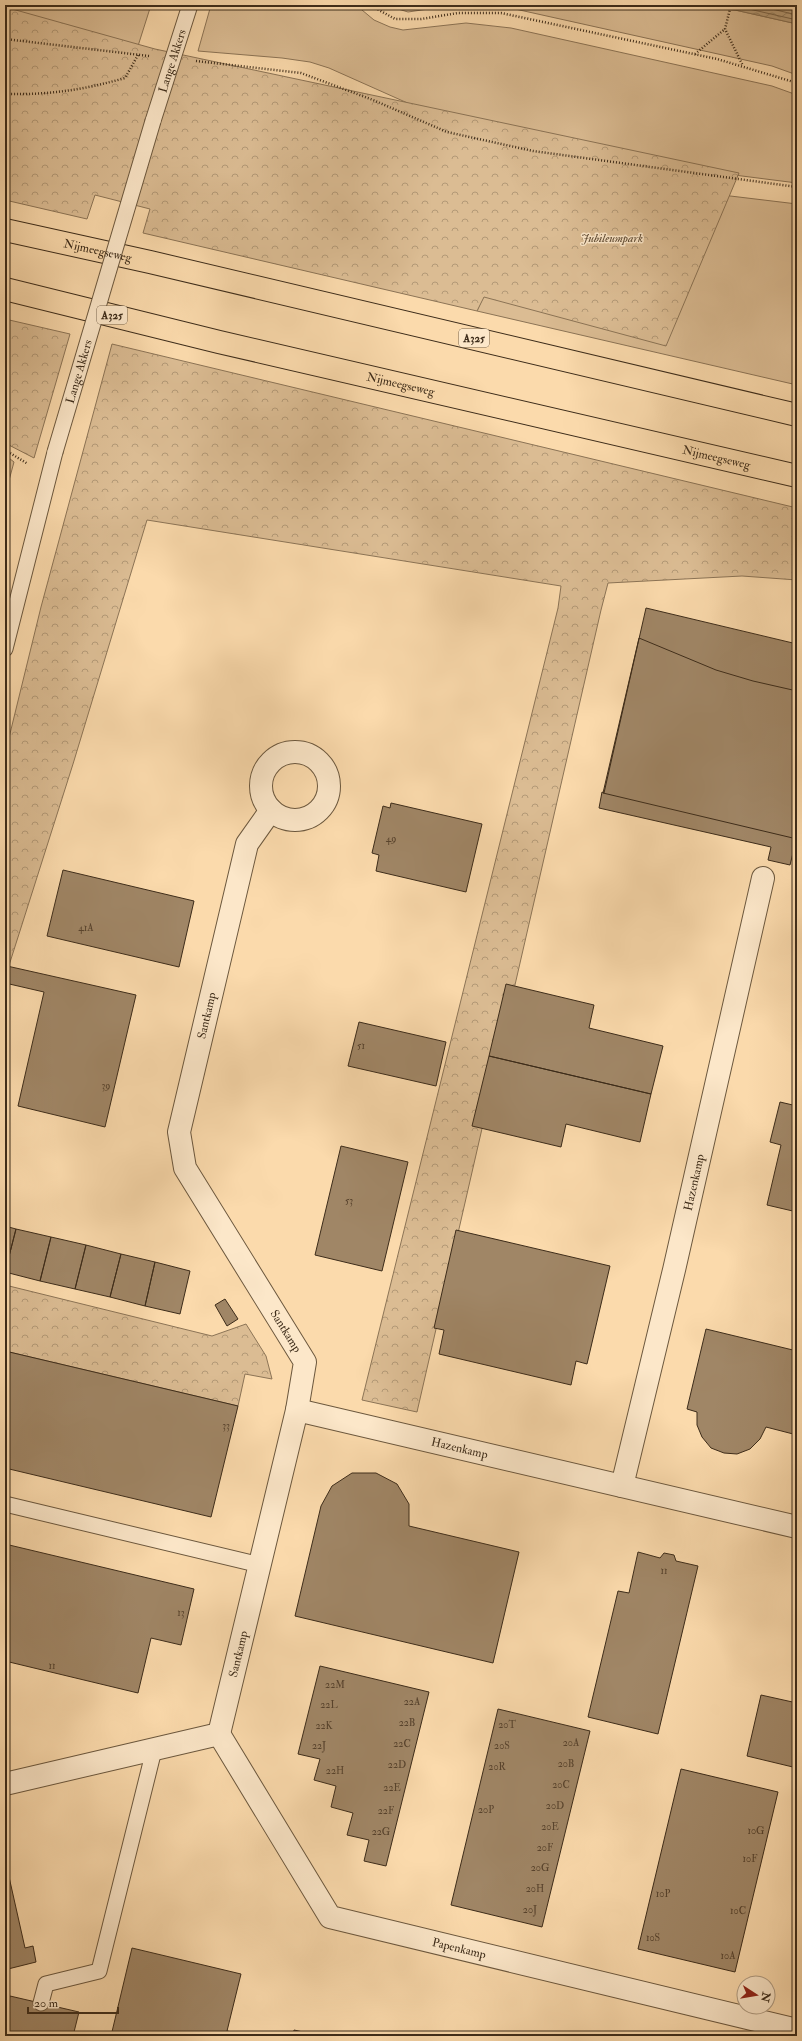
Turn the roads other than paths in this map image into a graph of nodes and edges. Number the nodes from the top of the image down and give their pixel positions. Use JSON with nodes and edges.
{"nodes":[{"id":1,"x":190,"y":5,"type":"edge"},
{"id":2,"x":5,"y":230,"type":"edge"},
{"id":3,"x":5,"y":289,"type":"edge"},
{"id":4,"x":797,"y":414,"type":"edge"},
{"id":5,"x":797,"y":476,"type":"edge"},
{"id":6,"x":5,"y":649,"type":"edge"},
{"id":7,"x":271,"y":810,"type":"dead end"},
{"id":8,"x":764,"y":878,"type":"dead end"},
{"id":9,"x":297,"y":1410,"type":"junction"},
{"id":10,"x":622,"y":1486,"type":"junction"},
{"id":11,"x":5,"y":1504,"type":"edge"},
{"id":12,"x":797,"y":1527,"type":"edge"},
{"id":13,"x":260,"y":1565,"type":"junction"},
{"id":14,"x":219,"y":1734,"type":"junction"},
{"id":15,"x":154,"y":1750,"type":"junction"},
{"id":16,"x":5,"y":1784,"type":"edge"},
{"id":17,"x":41,"y":2003,"type":"dead end"},
{"id":18,"x":797,"y":2030,"type":"edge"}],
"edges":[{"from":1,"to":6,"type":"lane","name":"Lange Akkers","bridge":true},
{"from":2,"to":4,"type":"highway","name":"Nijmeegseweg","number":"A325"},
{"from":3,"to":5,"type":"highway","name":"Nijmeegseweg","number":"A325"},
{"from":7,"to":9,"type":"street","name":"Santkamp"},
{"from":8,"to":10,"type":"street","name":"Hazenkamp"},
{"from":9,"to":10,"type":"street","name":"Hazenkamp"},
{"from":9,"to":13,"type":"street","name":"Santkamp"},
{"from":10,"to":12,"type":"street","name":"Hazenkamp"},
{"from":11,"to":13,"type":"lane"},
{"from":13,"to":14,"type":"street","name":"Santkamp"},
{"from":14,"to":15,"type":"street"},
{"from":14,"to":18,"type":"street","name":"Papenkamp"},
{"from":15,"to":16,"type":"street"},
{"from":15,"to":17,"type":"lane"}]}
